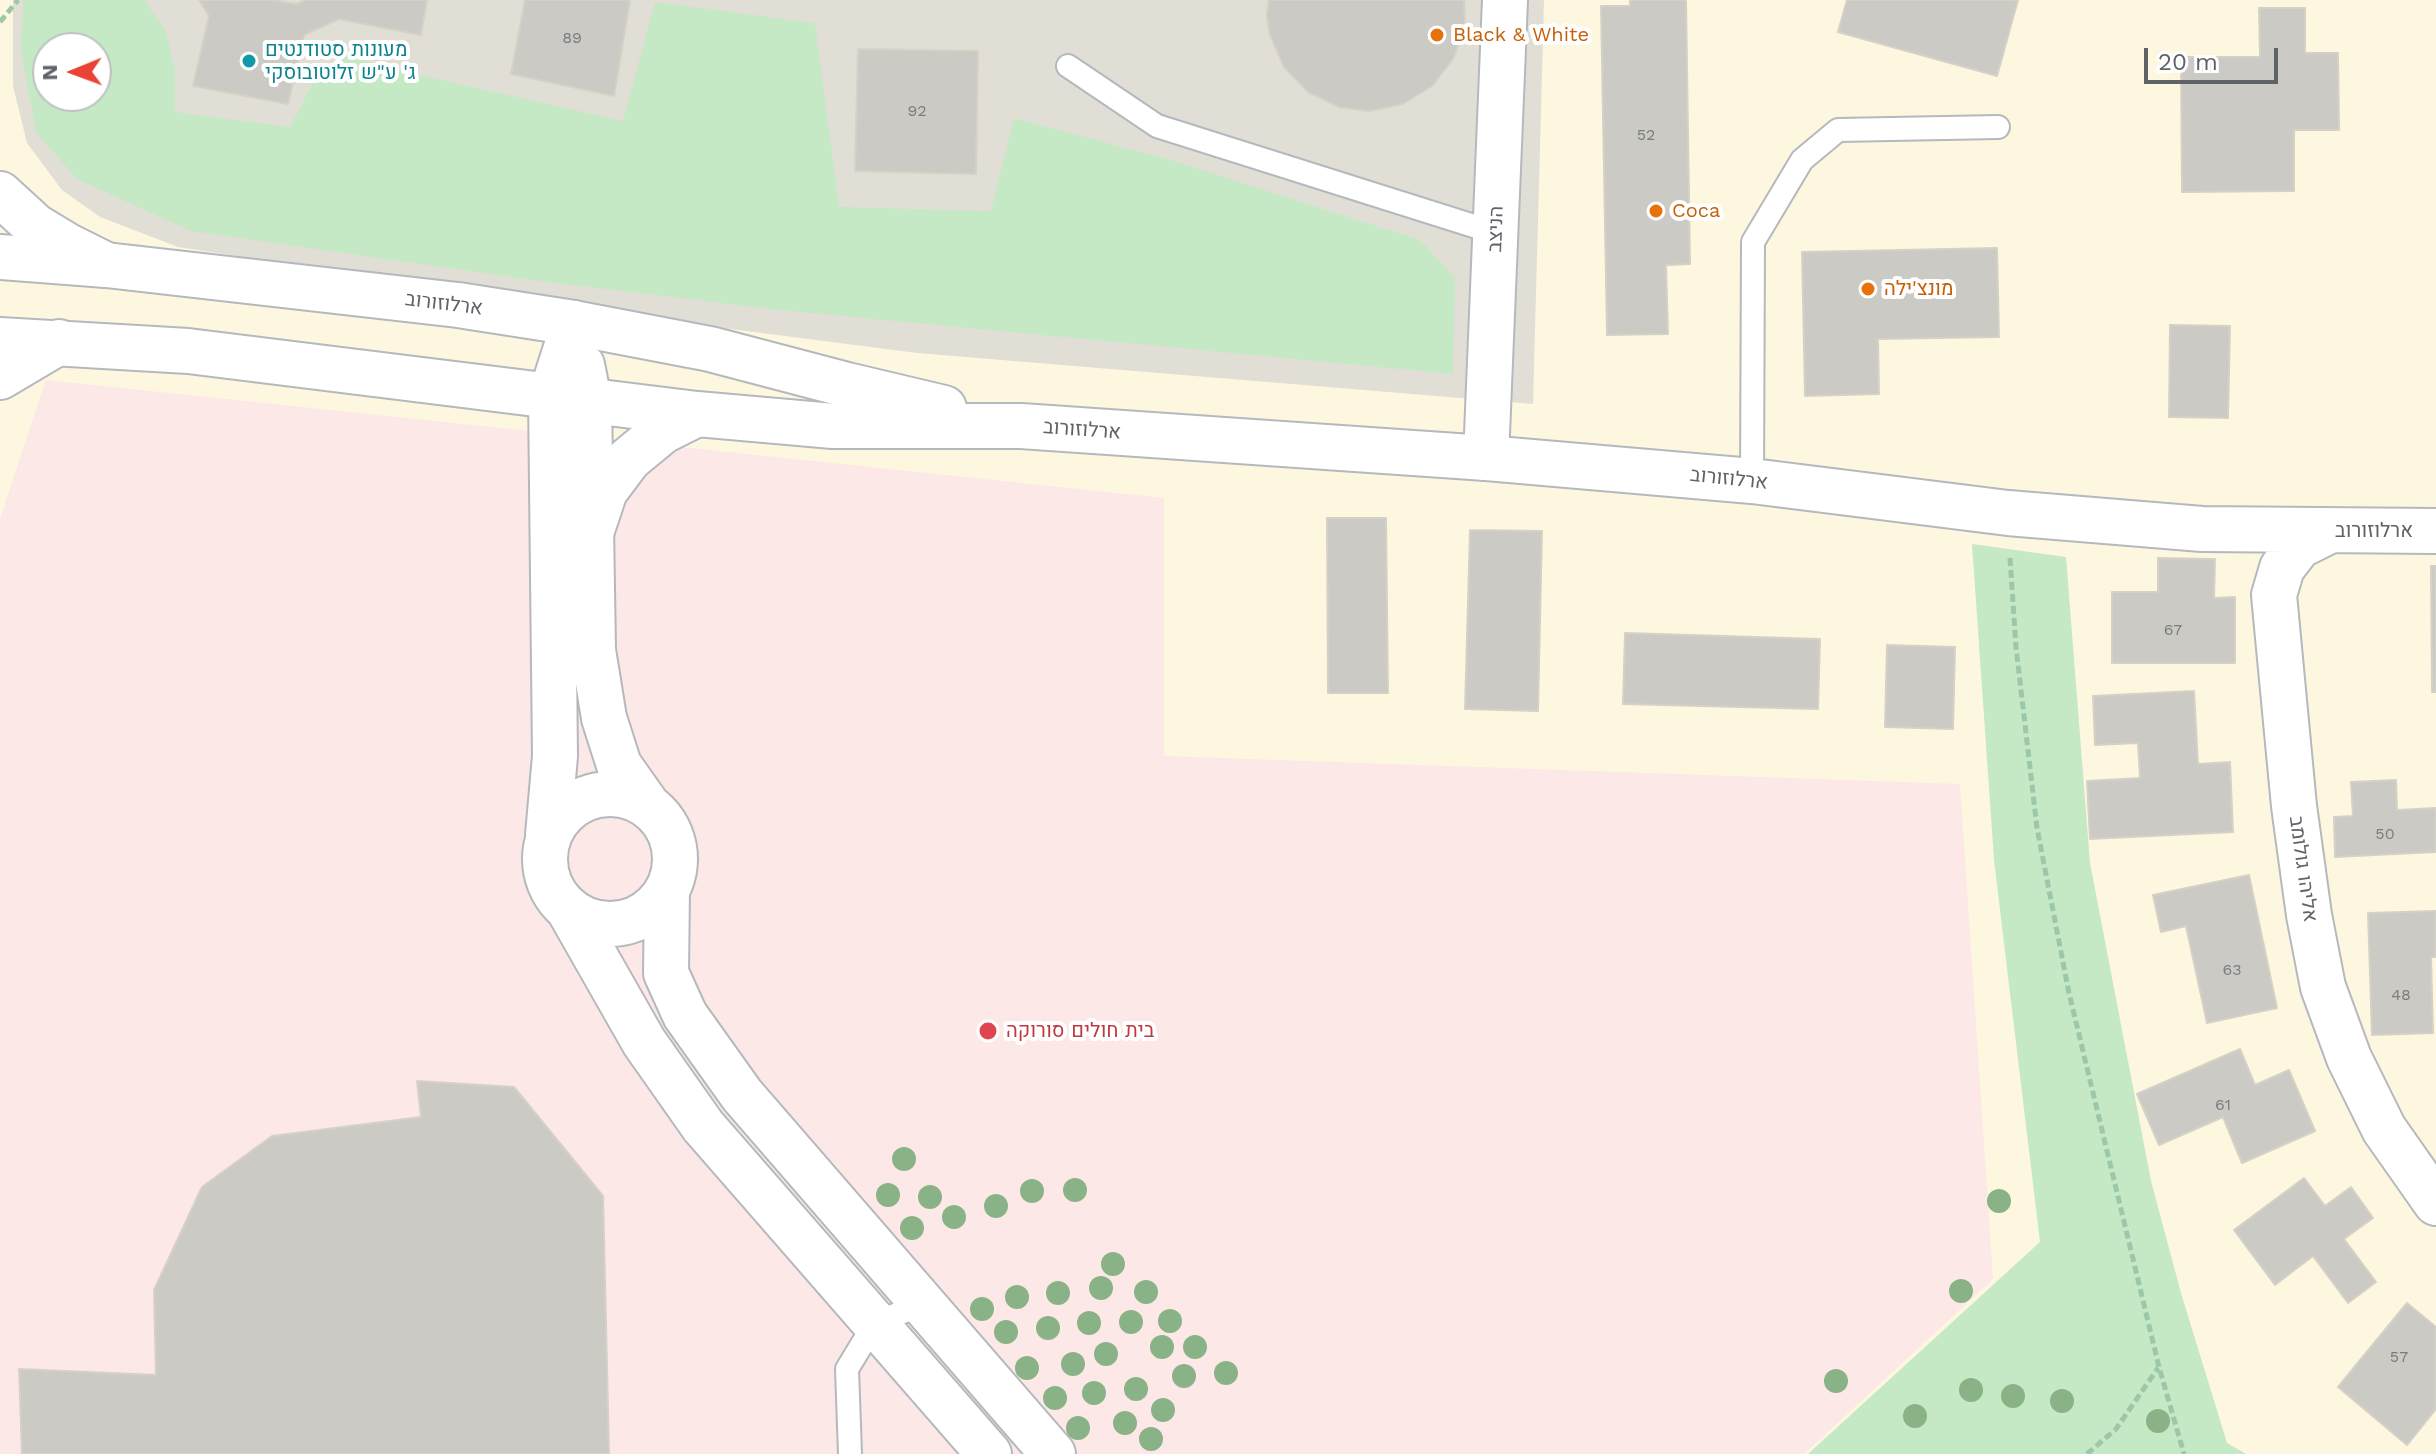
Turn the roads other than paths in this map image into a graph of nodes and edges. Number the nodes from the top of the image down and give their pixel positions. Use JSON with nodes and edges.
{"nodes":[{"id":1,"x":1505,"y":0,"type":"edge"},
{"id":2,"x":1068,"y":66,"type":"dead end"},
{"id":3,"x":1998,"y":127,"type":"dead end"},
{"id":4,"x":0,"y":194,"type":"edge"},
{"id":5,"x":1496,"y":233,"type":"junction"},
{"id":6,"x":0,"y":257,"type":"edge"},
{"id":7,"x":106,"y":265,"type":"junction"},
{"id":8,"x":574,"y":323,"type":"junction"},
{"id":9,"x":0,"y":340,"type":"edge"},
{"id":10,"x":59,"y":342,"type":"junction"},
{"id":11,"x":0,"y":377,"type":"edge"},
{"id":12,"x":570,"y":398,"type":"junction"},
{"id":13,"x":697,"y":414,"type":"junction"},
{"id":14,"x":1021,"y":426,"type":"junction"},
{"id":15,"x":1486,"y":458,"type":"junction"},
{"id":16,"x":1752,"y":481,"type":"junction"},
{"id":17,"x":2202,"y":529,"type":"junction"},
{"id":18,"x":2329,"y":531,"type":"junction"},
{"id":19,"x":2436,"y":531,"type":"edge"},
{"id":20,"x":590,"y":536,"type":"junction"},
{"id":21,"x":2274,"y":595,"type":"junction"},
{"id":22,"x":648,"y":806,"type":"junction"},
{"id":23,"x":548,"y":835,"type":"junction"},
{"id":24,"x":667,"y":890,"type":"junction"},
{"id":25,"x":570,"y":912,"type":"junction"},
{"id":26,"x":2436,"y":1203,"type":"edge"},
{"id":27,"x":923,"y":1304,"type":"junction"},
{"id":28,"x":875,"y":1323,"type":"junction"},
{"id":29,"x":850,"y":1454,"type":"edge"},
{"id":30,"x":989,"y":1454,"type":"edge"},
{"id":31,"x":1053,"y":1454,"type":"edge"}],
"edges":[{"from":1,"to":5,"type":"street","name":"הניצב"},
{"from":2,"to":5,"type":"lane"},
{"from":3,"to":16,"type":"lane"},
{"from":4,"to":7,"type":"street"},
{"from":5,"to":15,"type":"street","name":"הניצב"},
{"from":6,"to":7,"type":"street","name":"ארלוזורוב"},
{"from":7,"to":8,"type":"street","name":"ארלוזורוב"},
{"from":8,"to":12,"type":"street"},
{"from":8,"to":14,"type":"street","name":"ארלוזורוב"},
{"from":9,"to":10,"type":"street","name":"ארלוזורוב"},
{"from":10,"to":11,"type":"street"},
{"from":10,"to":12,"type":"street","name":"ארלוזורוב"},
{"from":12,"to":13,"type":"street","name":"ארלוזורוב"},
{"from":12,"to":20,"type":"street"},
{"from":12,"to":23,"type":"street"},
{"from":13,"to":14,"type":"street","name":"ארלוזורוב"},
{"from":13,"to":20,"type":"street"},
{"from":14,"to":15,"type":"street","name":"ארלוזורוב"},
{"from":15,"to":16,"type":"street","name":"ארלוזורוב"},
{"from":16,"to":17,"type":"street","name":"ארלוזורוב"},
{"from":17,"to":18,"type":"street","name":"ארלוזורוב"},
{"from":17,"to":21,"type":"street"},
{"from":18,"to":19,"type":"street","name":"ארלוזורוב"},
{"from":18,"to":21,"type":"street","name":"אליהו גולומב"},
{"from":20,"to":22,"type":"street"},
{"from":21,"to":26,"type":"street","name":"אליהו גולומב"},
{"from":22,"to":23,"type":"street"},
{"from":22,"to":24,"type":"street"},
{"from":23,"to":25,"type":"street"},
{"from":24,"to":25,"type":"street"},
{"from":24,"to":27,"type":"street"},
{"from":25,"to":28,"type":"street"},
{"from":27,"to":28,"type":"lane"},
{"from":27,"to":31,"type":"street"},
{"from":28,"to":29,"type":"lane"},
{"from":28,"to":30,"type":"street"}]}
